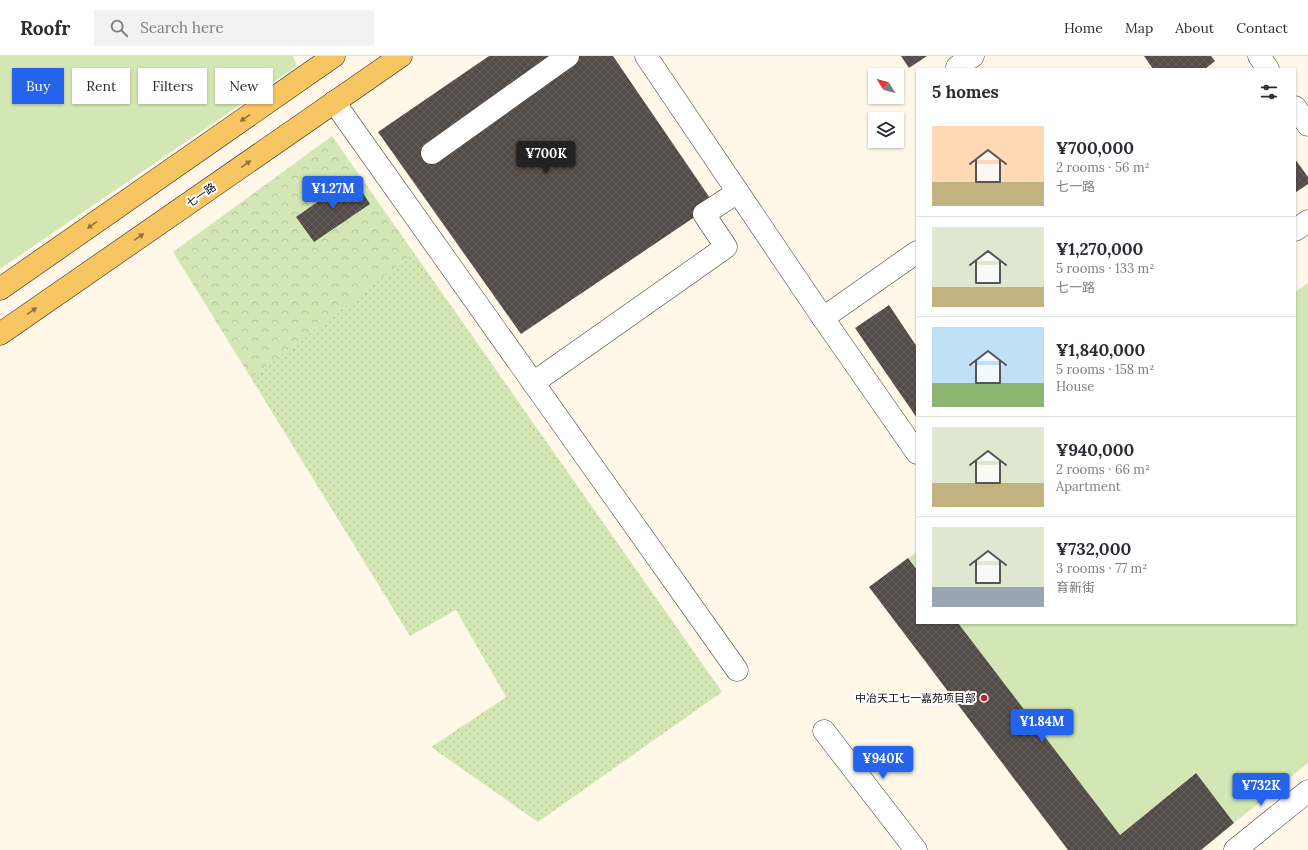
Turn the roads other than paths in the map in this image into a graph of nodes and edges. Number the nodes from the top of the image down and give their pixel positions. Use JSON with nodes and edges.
{"nodes":[{"id":1,"x":334,"y":56,"type":"edge"},
{"id":2,"x":401,"y":56,"type":"edge"},
{"id":3,"x":568,"y":56,"type":"edge"},
{"id":4,"x":646,"y":56,"type":"edge"},
{"id":5,"x":973,"y":56,"type":"edge"},
{"id":6,"x":1259,"y":56,"type":"edge"},
{"id":7,"x":958,"y":68,"type":"edge"},
{"id":8,"x":1267,"y":68,"type":"edge"},
{"id":9,"x":334,"y":102,"type":"junction"},
{"id":10,"x":1296,"y":108,"type":"edge"},
{"id":11,"x":1308,"y":125,"type":"edge"},
{"id":12,"x":432,"y":153,"type":"dead end"},
{"id":13,"x":738,"y":192,"type":"junction"},
{"id":14,"x":1308,"y":221,"type":"edge"},
{"id":15,"x":1296,"y":229,"type":"edge"},
{"id":16,"x":916,"y":253,"type":"edge"},
{"id":17,"x":0,"y":289,"type":"edge"},
{"id":18,"x":823,"y":318,"type":"junction"},
{"id":19,"x":0,"y":334,"type":"edge"},
{"id":20,"x":533,"y":383,"type":"junction"},
{"id":21,"x":916,"y":452,"type":"edge"},
{"id":22,"x":737,"y":670,"type":"dead end"},
{"id":23,"x":824,"y":731,"type":"dead end"},
{"id":24,"x":1308,"y":791,"type":"edge"},
{"id":25,"x":916,"y":850,"type":"edge"},
{"id":26,"x":1235,"y":850,"type":"edge"}],
"edges":[{"from":1,"to":17,"type":"main road","one_way":true},
{"from":2,"to":9,"type":"main road","name":"七一路"},
{"from":3,"to":12,"type":"street"},
{"from":4,"to":13,"type":"street"},
{"from":5,"to":7,"type":"street"},
{"from":6,"to":8,"type":"street"},
{"from":19,"to":9,"type":"main road","name":"七一路","one_way":true},
{"from":9,"to":20,"type":"street"},
{"from":10,"to":11,"type":"street"},
{"from":13,"to":18,"type":"street"},
{"from":13,"to":20,"type":"street"},
{"from":14,"to":15,"type":"street"},
{"from":16,"to":18,"type":"street"},
{"from":18,"to":21,"type":"street"},
{"from":20,"to":22,"type":"street"},
{"from":23,"to":25,"type":"street"},
{"from":24,"to":26,"type":"street"}]}
